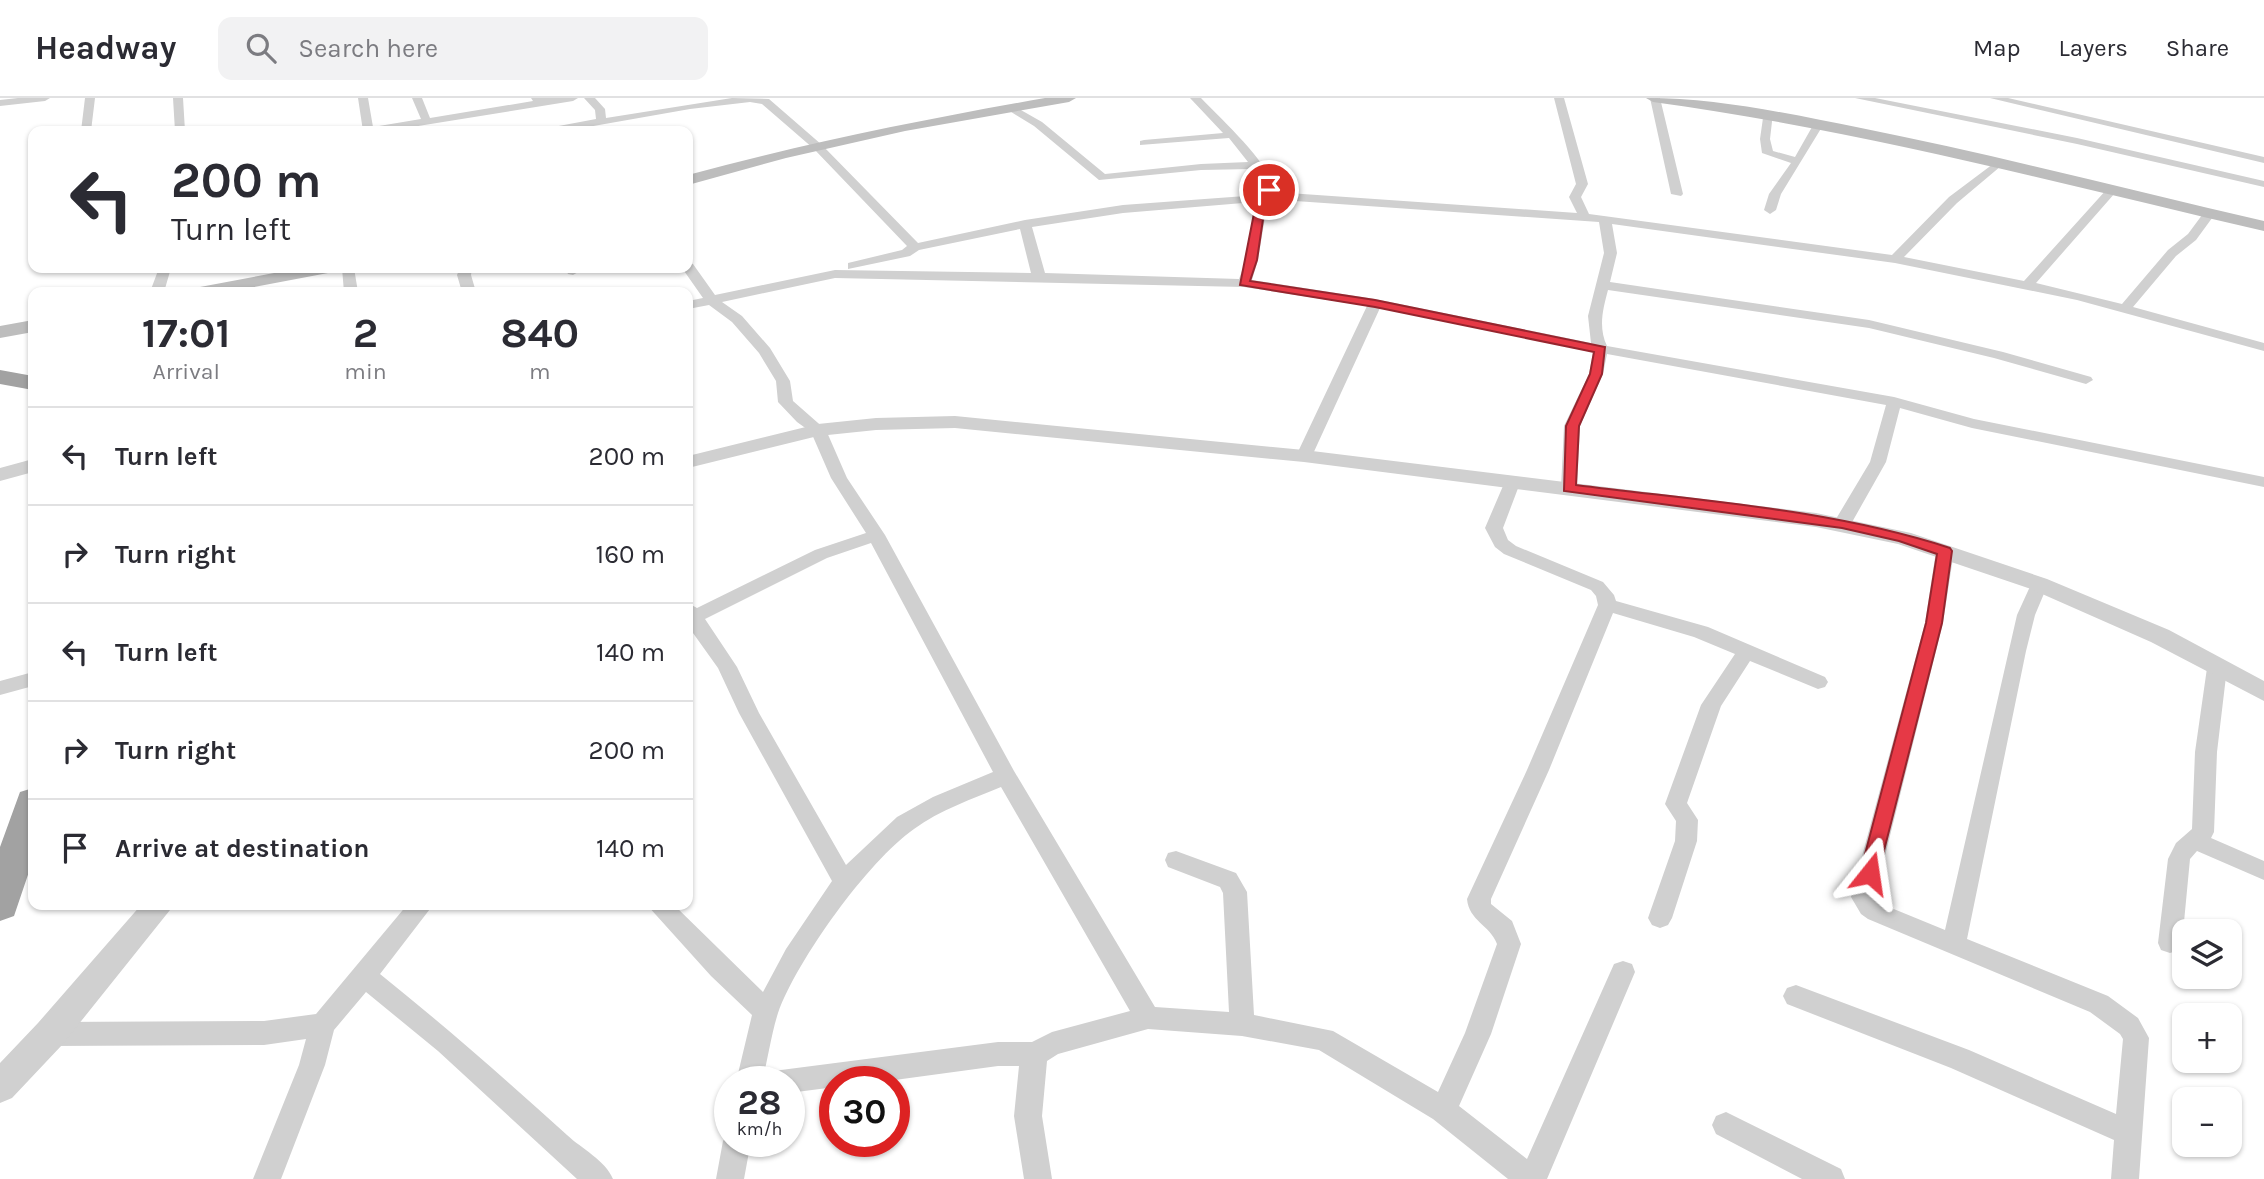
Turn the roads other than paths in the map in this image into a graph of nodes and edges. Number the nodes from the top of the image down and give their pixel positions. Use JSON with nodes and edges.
{"nodes":[{"id":1,"x":45,"y":98,"type":"edge"},
{"id":2,"x":90,"y":98,"type":"edge"},
{"id":3,"x":178,"y":98,"type":"edge"},
{"id":4,"x":363,"y":98,"type":"edge"},
{"id":5,"x":417,"y":98,"type":"edge"},
{"id":6,"x":573,"y":98,"type":"edge"},
{"id":7,"x":589,"y":98,"type":"edge"},
{"id":8,"x":1069,"y":98,"type":"edge"},
{"id":9,"x":1195,"y":98,"type":"edge"},
{"id":10,"x":1559,"y":98,"type":"edge"},
{"id":11,"x":1654,"y":98,"type":"edge"},
{"id":12,"x":1860,"y":98,"type":"edge"},
{"id":13,"x":1995,"y":98,"type":"edge"},
{"id":14,"x":538,"y":100,"type":"edge"},
{"id":15,"x":0,"y":103,"type":"edge"},
{"id":16,"x":1012,"y":108,"type":"junction"},
{"id":17,"x":1768,"y":113,"type":"junction"},
{"id":18,"x":427,"y":122,"type":"junction"},
{"id":19,"x":1820,"y":122,"type":"junction"},
{"id":20,"x":87,"y":126,"type":"edge"},
{"id":21,"x":180,"y":126,"type":"edge"},
{"id":22,"x":367,"y":126,"type":"edge"},
{"id":23,"x":401,"y":126,"type":"edge"},
{"id":24,"x":598,"y":126,"type":"edge"},
{"id":25,"x":1231,"y":135,"type":"junction"},
{"id":26,"x":1144,"y":143,"type":"dead end"},
{"id":27,"x":818,"y":147,"type":"junction"},
{"id":28,"x":2264,"y":159,"type":"edge"},
{"id":29,"x":1798,"y":161,"type":"junction"},
{"id":30,"x":1257,"y":164,"type":"junction"},
{"id":31,"x":1997,"y":164,"type":"junction"},
{"id":32,"x":693,"y":179,"type":"edge"},
{"id":33,"x":2264,"y":184,"type":"edge"},
{"id":34,"x":2111,"y":191,"type":"junction"},
{"id":35,"x":1676,"y":194,"type":"dead end"},
{"id":36,"x":1264,"y":196,"type":"junction"},
{"id":37,"x":1770,"y":210,"type":"dead end"},
{"id":38,"x":2209,"y":214,"type":"junction"},
{"id":39,"x":1585,"y":218,"type":"junction"},
{"id":40,"x":1605,"y":219,"type":"junction"},
{"id":41,"x":1025,"y":224,"type":"junction"},
{"id":42,"x":2264,"y":226,"type":"edge"},
{"id":43,"x":915,"y":247,"type":"junction"},
{"id":44,"x":1895,"y":259,"type":"junction"},
{"id":45,"x":273,"y":273,"type":"edge"},
{"id":46,"x":692,"y":273,"type":"edge"},
{"id":47,"x":835,"y":274,"type":"junction"},
{"id":48,"x":1039,"y":277,"type":"junction"},
{"id":49,"x":1244,"y":283,"type":"junction"},
{"id":50,"x":2028,"y":284,"type":"junction"},
{"id":51,"x":1602,"y":285,"type":"junction"},
{"id":52,"x":219,"y":287,"type":"edge"},
{"id":53,"x":711,"y":300,"type":"junction"},
{"id":54,"x":1375,"y":303,"type":"junction"},
{"id":55,"x":693,"y":304,"type":"edge"},
{"id":56,"x":2126,"y":307,"type":"junction"},
{"id":57,"x":28,"y":326,"type":"edge"},
{"id":58,"x":0,"y":331,"type":"edge"},
{"id":59,"x":2264,"y":346,"type":"edge"},
{"id":60,"x":1601,"y":349,"type":"junction"},
{"id":61,"x":0,"y":377,"type":"edge"},
{"id":62,"x":2086,"y":380,"type":"dead end"},
{"id":63,"x":28,"y":382,"type":"edge"},
{"id":64,"x":1894,"y":402,"type":"junction"},
{"id":65,"x":818,"y":430,"type":"junction"},
{"id":66,"x":1304,"y":456,"type":"junction"},
{"id":67,"x":693,"y":461,"type":"edge"},
{"id":68,"x":28,"y":467,"type":"edge"},
{"id":69,"x":0,"y":475,"type":"edge"},
{"id":70,"x":2264,"y":482,"type":"edge"},
{"id":71,"x":1512,"y":483,"type":"junction"},
{"id":72,"x":1569,"y":488,"type":"junction"},
{"id":73,"x":1842,"y":524,"type":"junction"},
{"id":74,"x":876,"y":535,"type":"junction"},
{"id":75,"x":1945,"y":551,"type":"junction"},
{"id":76,"x":2039,"y":584,"type":"junction"},
{"id":77,"x":1607,"y":605,"type":"junction"},
{"id":78,"x":693,"y":614,"type":"edge"},
{"id":79,"x":693,"y":619,"type":"edge"},
{"id":80,"x":1746,"y":652,"type":"junction"},
{"id":81,"x":2217,"y":668,"type":"junction"},
{"id":82,"x":28,"y":680,"type":"edge"},
{"id":83,"x":1818,"y":682,"type":"dead end"},
{"id":84,"x":0,"y":688,"type":"edge"},
{"id":85,"x":2264,"y":692,"type":"edge"},
{"id":86,"x":1006,"y":776,"type":"junction"},
{"id":87,"x":28,"y":818,"type":"edge"},
{"id":88,"x":2196,"y":841,"type":"junction"},
{"id":89,"x":1176,"y":860,"type":"dead end"},
{"id":90,"x":2264,"y":871,"type":"edge"},
{"id":91,"x":844,"y":882,"type":"junction"},
{"id":92,"x":0,"y":905,"type":"edge"},
{"id":93,"x":155,"y":910,"type":"edge"},
{"id":94,"x":417,"y":910,"type":"edge"},
{"id":95,"x":664,"y":910,"type":"edge"},
{"id":96,"x":1660,"y":918,"type":"dead end"},
{"id":97,"x":2170,"y":943,"type":"dead end"},
{"id":98,"x":1954,"y":944,"type":"junction"},
{"id":99,"x":1623,"y":972,"type":"dead end"},
{"id":100,"x":365,"y":975,"type":"junction"},
{"id":101,"x":1796,"y":996,"type":"dead end"},
{"id":102,"x":766,"y":1011,"type":"junction"},
{"id":103,"x":1148,"y":1018,"type":"junction"},
{"id":104,"x":1242,"y":1024,"type":"junction"},
{"id":105,"x":323,"y":1026,"type":"junction"},
{"id":106,"x":50,"y":1034,"type":"junction"},
{"id":107,"x":1035,"y":1054,"type":"junction"},
{"id":108,"x":754,"y":1066,"type":"edge"},
{"id":109,"x":805,"y":1079,"type":"edge"},
{"id":110,"x":0,"y":1087,"type":"edge"},
{"id":111,"x":1443,"y":1111,"type":"junction"},
{"id":112,"x":1726,"y":1125,"type":"dead end"},
{"id":113,"x":2130,"y":1133,"type":"junction"},
{"id":114,"x":734,"y":1157,"type":"edge"},
{"id":115,"x":267,"y":1179,"type":"edge"},
{"id":116,"x":599,"y":1179,"type":"edge"},
{"id":117,"x":730,"y":1179,"type":"edge"},
{"id":118,"x":1038,"y":1179,"type":"edge"},
{"id":119,"x":1532,"y":1179,"type":"edge"},
{"id":120,"x":1831,"y":1179,"type":"edge"},
{"id":121,"x":2125,"y":1179,"type":"edge"}],
"edges":[{"from":1,"to":15,"type":"street"},
{"from":2,"to":20,"type":"street"},
{"from":3,"to":21,"type":"street"},
{"from":4,"to":22,"type":"street"},
{"from":5,"to":18,"type":"street"},
{"from":6,"to":14,"type":"street"},
{"from":7,"to":24,"type":"street"},
{"from":8,"to":16,"type":"main road"},
{"from":9,"to":25,"type":"street"},
{"from":10,"to":39,"type":"street"},
{"from":11,"to":17,"type":"main road"},
{"from":11,"to":35,"type":"street"},
{"from":12,"to":33,"type":"street"},
{"from":13,"to":28,"type":"street"},
{"from":14,"to":18,"type":"street"},
{"from":16,"to":27,"type":"main road"},
{"from":16,"to":30,"type":"street"},
{"from":17,"to":19,"type":"main road"},
{"from":17,"to":29,"type":"street"},
{"from":18,"to":23,"type":"street"},
{"from":19,"to":29,"type":"street"},
{"from":19,"to":31,"type":"main road"},
{"from":24,"to":27,"type":"street"},
{"from":25,"to":26,"type":"street"},
{"from":25,"to":30,"type":"street"},
{"from":27,"to":32,"type":"main road"},
{"from":27,"to":43,"type":"street"},
{"from":29,"to":37,"type":"street"},
{"from":30,"to":36,"type":"street"},
{"from":31,"to":34,"type":"main road"},
{"from":31,"to":44,"type":"street"},
{"from":34,"to":38,"type":"main road"},
{"from":34,"to":50,"type":"street"},
{"from":36,"to":39,"type":"street"},
{"from":36,"to":41,"type":"street"},
{"from":36,"to":49,"type":"street"},
{"from":38,"to":42,"type":"main road"},
{"from":38,"to":56,"type":"street"},
{"from":39,"to":40,"type":"street"},
{"from":40,"to":44,"type":"street"},
{"from":40,"to":51,"type":"street"},
{"from":41,"to":43,"type":"street"},
{"from":41,"to":48,"type":"street"},
{"from":43,"to":47,"type":"street"},
{"from":44,"to":50,"type":"street"},
{"from":45,"to":52,"type":"main road"},
{"from":46,"to":53,"type":"street"},
{"from":47,"to":48,"type":"street"},
{"from":47,"to":53,"type":"street"},
{"from":48,"to":49,"type":"street"},
{"from":49,"to":54,"type":"street"},
{"from":50,"to":56,"type":"street"},
{"from":51,"to":60,"type":"street"},
{"from":51,"to":62,"type":"street"},
{"from":53,"to":55,"type":"street"},
{"from":53,"to":65,"type":"street"},
{"from":54,"to":60,"type":"street"},
{"from":54,"to":66,"type":"street"},
{"from":56,"to":59,"type":"street"},
{"from":57,"to":58,"type":"main road"},
{"from":60,"to":64,"type":"street"},
{"from":60,"to":72,"type":"street"},
{"from":61,"to":63,"type":"highway"},
{"from":64,"to":70,"type":"street"},
{"from":64,"to":73,"type":"street"},
{"from":65,"to":66,"type":"street"},
{"from":65,"to":67,"type":"street"},
{"from":65,"to":74,"type":"street"},
{"from":66,"to":71,"type":"street"},
{"from":68,"to":69,"type":"street"},
{"from":71,"to":72,"type":"street"},
{"from":71,"to":77,"type":"street"},
{"from":72,"to":73,"type":"street"},
{"from":73,"to":75,"type":"street"},
{"from":74,"to":78,"type":"street"},
{"from":74,"to":86,"type":"street"},
{"from":75,"to":76,"type":"street"},
{"from":75,"to":98,"type":"street"},
{"from":76,"to":81,"type":"street"},
{"from":76,"to":98,"type":"street"},
{"from":77,"to":80,"type":"street"},
{"from":77,"to":111,"type":"street"},
{"from":79,"to":91,"type":"street"},
{"from":80,"to":83,"type":"street"},
{"from":80,"to":96,"type":"street"},
{"from":81,"to":85,"type":"street"},
{"from":81,"to":88,"type":"street"},
{"from":82,"to":84,"type":"street"},
{"from":86,"to":91,"type":"street"},
{"from":86,"to":103,"type":"street"},
{"from":87,"to":92,"type":"highway"},
{"from":88,"to":90,"type":"street"},
{"from":88,"to":97,"type":"street"},
{"from":89,"to":104,"type":"street"},
{"from":91,"to":102,"type":"street"},
{"from":93,"to":106,"type":"street"},
{"from":94,"to":100,"type":"street"},
{"from":95,"to":102,"type":"street"},
{"from":98,"to":113,"type":"street"},
{"from":99,"to":119,"type":"street"},
{"from":100,"to":105,"type":"street"},
{"from":100,"to":116,"type":"street"},
{"from":101,"to":113,"type":"street"},
{"from":102,"to":108,"type":"street"},
{"from":103,"to":104,"type":"street"},
{"from":103,"to":107,"type":"street"},
{"from":104,"to":111,"type":"street"},
{"from":105,"to":106,"type":"street"},
{"from":105,"to":115,"type":"street"},
{"from":106,"to":110,"type":"street"},
{"from":107,"to":109,"type":"street"},
{"from":107,"to":118,"type":"street"},
{"from":111,"to":119,"type":"street"},
{"from":112,"to":120,"type":"street"},
{"from":113,"to":121,"type":"street"},
{"from":114,"to":117,"type":"street"}]}
